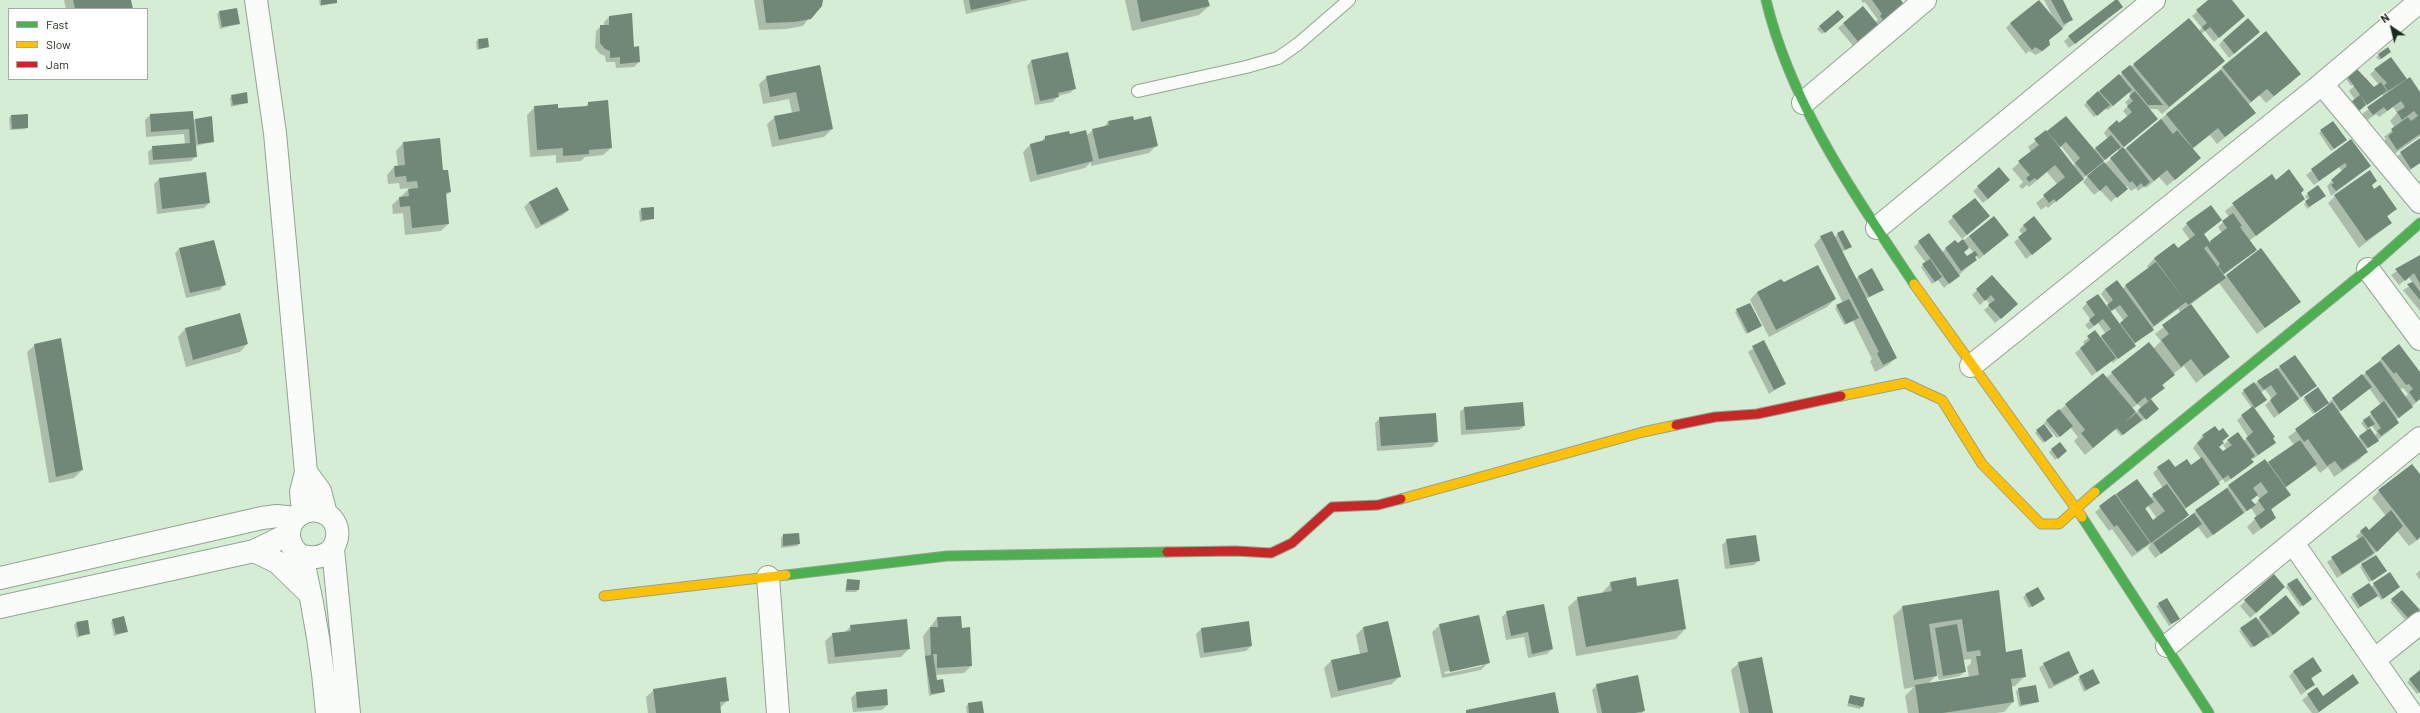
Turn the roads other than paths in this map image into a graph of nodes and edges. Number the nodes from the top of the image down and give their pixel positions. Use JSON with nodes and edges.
{"nodes":[{"id":1,"x":256,"y":0,"type":"edge"},
{"id":2,"x":1349,"y":0,"type":"edge"},
{"id":3,"x":1766,"y":0,"type":"edge"},
{"id":4,"x":1925,"y":0,"type":"edge"},
{"id":5,"x":2154,"y":0,"type":"edge"},
{"id":6,"x":2420,"y":1,"type":"edge"},
{"id":7,"x":2322,"y":84,"type":"junction"},
{"id":8,"x":1138,"y":91,"type":"dead end"},
{"id":9,"x":1803,"y":102,"type":"junction"},
{"id":10,"x":2420,"y":202,"type":"edge"},
{"id":11,"x":2420,"y":223,"type":"edge"},
{"id":12,"x":1877,"y":228,"type":"junction"},
{"id":13,"x":2368,"y":269,"type":"junction"},
{"id":14,"x":2420,"y":338,"type":"edge"},
{"id":15,"x":1971,"y":366,"type":"junction"},
{"id":16,"x":2420,"y":438,"type":"edge"},
{"id":17,"x":306,"y":472,"type":"junction"},
{"id":18,"x":2076,"y":507,"type":"junction"},
{"id":19,"x":326,"y":514,"type":"junction"},
{"id":20,"x":296,"y":521,"type":"junction"},
{"id":21,"x":2293,"y":543,"type":"junction"},
{"id":22,"x":333,"y":549,"type":"junction"},
{"id":23,"x":254,"y":551,"type":"junction"},
{"id":24,"x":302,"y":556,"type":"junction"},
{"id":25,"x":768,"y":577,"type":"junction"},
{"id":26,"x":0,"y":578,"type":"edge"},
{"id":27,"x":310,"y":594,"type":"junction"},
{"id":28,"x":604,"y":596,"type":"dead end"},
{"id":29,"x":0,"y":607,"type":"edge"},
{"id":30,"x":2420,"y":623,"type":"edge"},
{"id":31,"x":2167,"y":646,"type":"junction"},
{"id":32,"x":2374,"y":660,"type":"junction"},
{"id":33,"x":327,"y":713,"type":"edge"},
{"id":34,"x":349,"y":713,"type":"edge"},
{"id":35,"x":778,"y":713,"type":"edge"},
{"id":36,"x":2209,"y":713,"type":"edge"},
{"id":37,"x":2411,"y":713,"type":"edge"}],
"edges":[{"from":1,"to":17,"type":"street"},
{"from":2,"to":8,"type":"lane"},
{"from":3,"to":9,"type":"street"},
{"from":4,"to":9,"type":"street"},
{"from":5,"to":12,"type":"street"},
{"from":6,"to":7,"type":"street"},
{"from":7,"to":10,"type":"street"},
{"from":7,"to":15,"type":"street"},
{"from":9,"to":12,"type":"street"},
{"from":11,"to":13,"type":"street"},
{"from":12,"to":15,"type":"street"},
{"from":13,"to":14,"type":"street"},
{"from":13,"to":18,"type":"street"},
{"from":15,"to":18,"type":"street"},
{"from":16,"to":21,"type":"street"},
{"from":17,"to":19,"type":"street"},
{"from":17,"to":20,"type":"street"},
{"from":18,"to":25,"type":"street"},
{"from":18,"to":31,"type":"street"},
{"from":19,"to":20,"type":"street"},
{"from":19,"to":22,"type":"street"},
{"from":20,"to":23,"type":"street"},
{"from":20,"to":24,"type":"street"},
{"from":20,"to":26,"type":"street"},
{"from":21,"to":31,"type":"street"},
{"from":21,"to":32,"type":"street"},
{"from":22,"to":24,"type":"street"},
{"from":22,"to":34,"type":"street"},
{"from":23,"to":27,"type":"street"},
{"from":23,"to":29,"type":"street"},
{"from":24,"to":27,"type":"street"},
{"from":25,"to":28,"type":"street"},
{"from":25,"to":35,"type":"street"},
{"from":27,"to":33,"type":"street"},
{"from":30,"to":32,"type":"street"},
{"from":31,"to":36,"type":"street"},
{"from":32,"to":37,"type":"street"}]}
